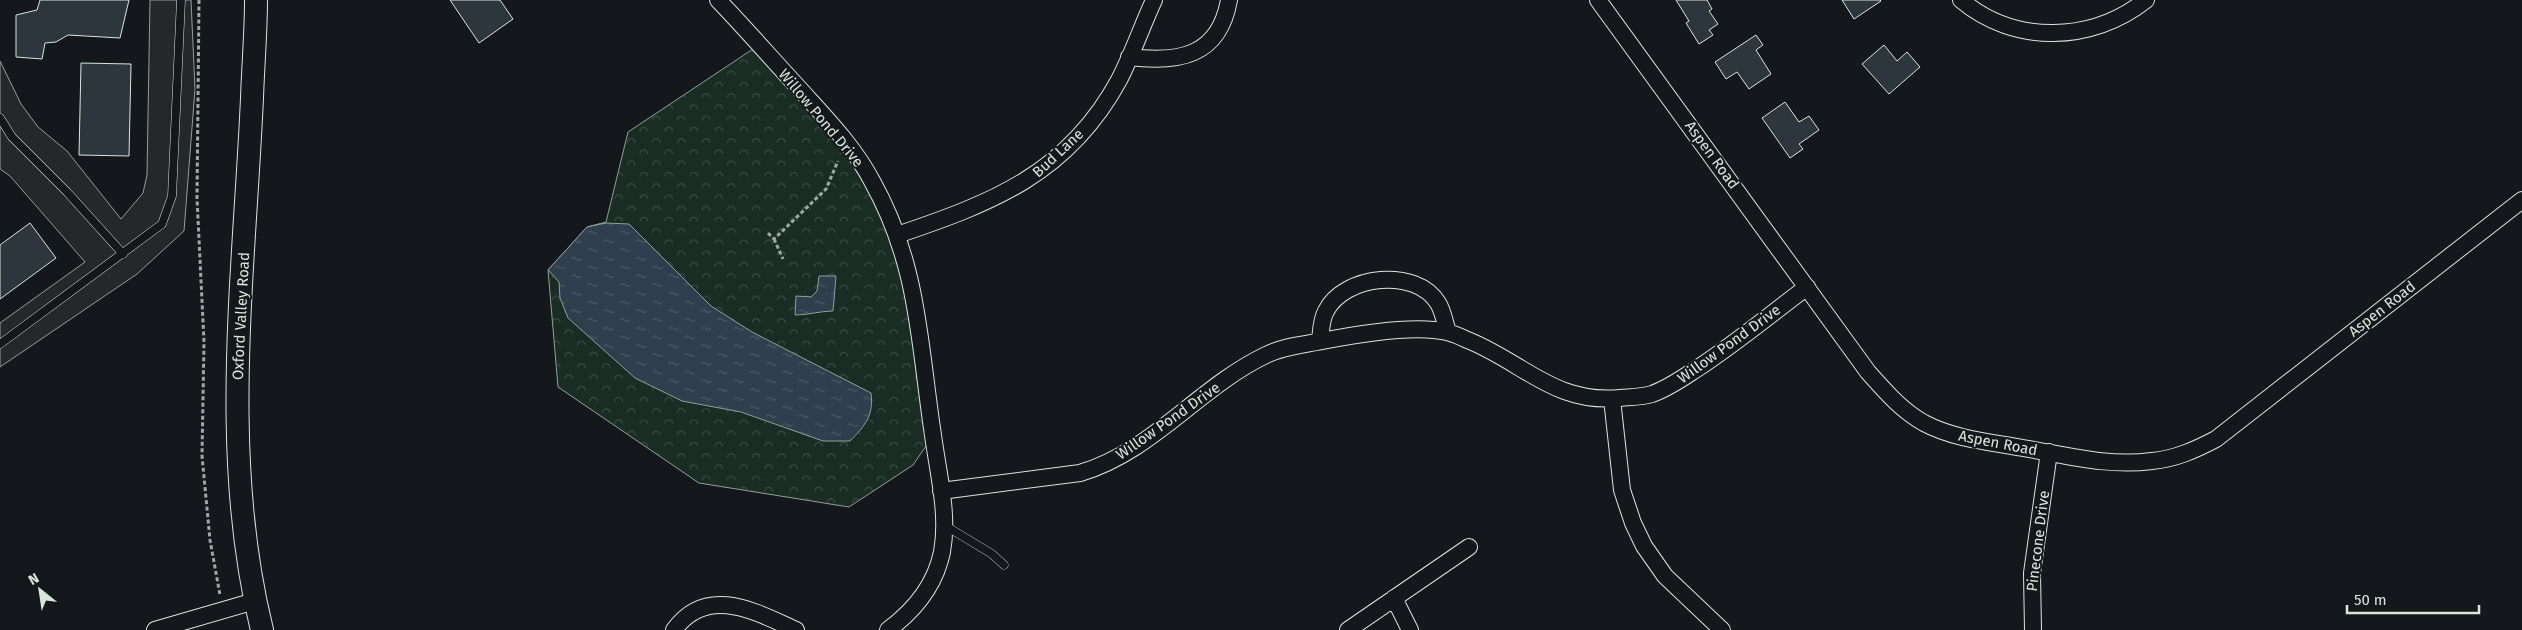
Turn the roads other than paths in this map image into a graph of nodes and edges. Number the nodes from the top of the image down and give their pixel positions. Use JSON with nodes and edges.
{"nodes":[{"id":1,"x":181,"y":0,"type":"edge"},
{"id":2,"x":256,"y":0,"type":"edge"},
{"id":3,"x":718,"y":0,"type":"edge"},
{"id":4,"x":1154,"y":0,"type":"edge"},
{"id":5,"x":1229,"y":0,"type":"edge"},
{"id":6,"x":1598,"y":0,"type":"edge"},
{"id":7,"x":1961,"y":0,"type":"edge"},
{"id":8,"x":2146,"y":0,"type":"edge"},
{"id":9,"x":1129,"y":57,"type":"junction"},
{"id":10,"x":0,"y":118,"type":"edge"},
{"id":11,"x":2522,"y":200,"type":"edge"},
{"id":12,"x":897,"y":235,"type":"junction"},
{"id":13,"x":124,"y":254,"type":"junction"},
{"id":14,"x":1807,"y":287,"type":"junction"},
{"id":15,"x":1448,"y":332,"type":"junction"},
{"id":16,"x":1320,"y":341,"type":"junction"},
{"id":17,"x":0,"y":344,"type":"edge"},
{"id":18,"x":1612,"y":399,"type":"junction"},
{"id":19,"x":2049,"y":452,"type":"junction"},
{"id":20,"x":941,"y":491,"type":"junction"},
{"id":21,"x":944,"y":525,"type":"junction"},
{"id":22,"x":1469,"y":547,"type":"dead end"},
{"id":23,"x":1004,"y":565,"type":"dead end"},
{"id":24,"x":1394,"y":598,"type":"junction"},
{"id":25,"x":254,"y":601,"type":"junction"},
{"id":26,"x":155,"y":630,"type":"edge"},
{"id":27,"x":262,"y":630,"type":"edge"},
{"id":28,"x":674,"y":630,"type":"edge"},
{"id":29,"x":796,"y":630,"type":"edge"},
{"id":30,"x":888,"y":630,"type":"edge"},
{"id":31,"x":1348,"y":630,"type":"edge"},
{"id":32,"x":1410,"y":630,"type":"edge"},
{"id":33,"x":1722,"y":630,"type":"edge"},
{"id":34,"x":2033,"y":630,"type":"edge"}],
"edges":[{"from":1,"to":13,"type":"lane"},
{"from":2,"to":25,"type":"main road","name":"Oxford Valley Road"},
{"from":3,"to":12,"type":"street","name":"Willow Pond Drive"},
{"from":4,"to":9,"type":"street","name":"Bud Lane"},
{"from":5,"to":9,"type":"street"},
{"from":6,"to":14,"type":"street","name":"Aspen Road"},
{"from":7,"to":8,"type":"street"},
{"from":9,"to":12,"type":"street","name":"Bud Lane"},
{"from":10,"to":13,"type":"lane"},
{"from":11,"to":19,"type":"street","name":"Aspen Road"},
{"from":12,"to":20,"type":"street","name":"Willow Pond Drive"},
{"from":13,"to":17,"type":"lane"},
{"from":14,"to":18,"type":"street","name":"Willow Pond Drive"},
{"from":14,"to":19,"type":"street","name":"Aspen Road"},
{"from":15,"to":16,"type":"street","name":"Willow Pond Drive"},
{"from":15,"to":16,"type":"street"},
{"from":15,"to":18,"type":"street","name":"Willow Pond Drive"},
{"from":16,"to":20,"type":"street","name":"Willow Pond Drive"},
{"from":18,"to":33,"type":"street"},
{"from":19,"to":34,"type":"street","name":"Pinecone Drive"},
{"from":20,"to":21,"type":"street"},
{"from":21,"to":23,"type":"lane"},
{"from":21,"to":30,"type":"street"},
{"from":22,"to":24,"type":"street"},
{"from":24,"to":31,"type":"street"},
{"from":24,"to":32,"type":"street"},
{"from":25,"to":26,"type":"street"},
{"from":25,"to":27,"type":"main road","name":"Oxford Valley Road"},
{"from":28,"to":29,"type":"street"}]}
